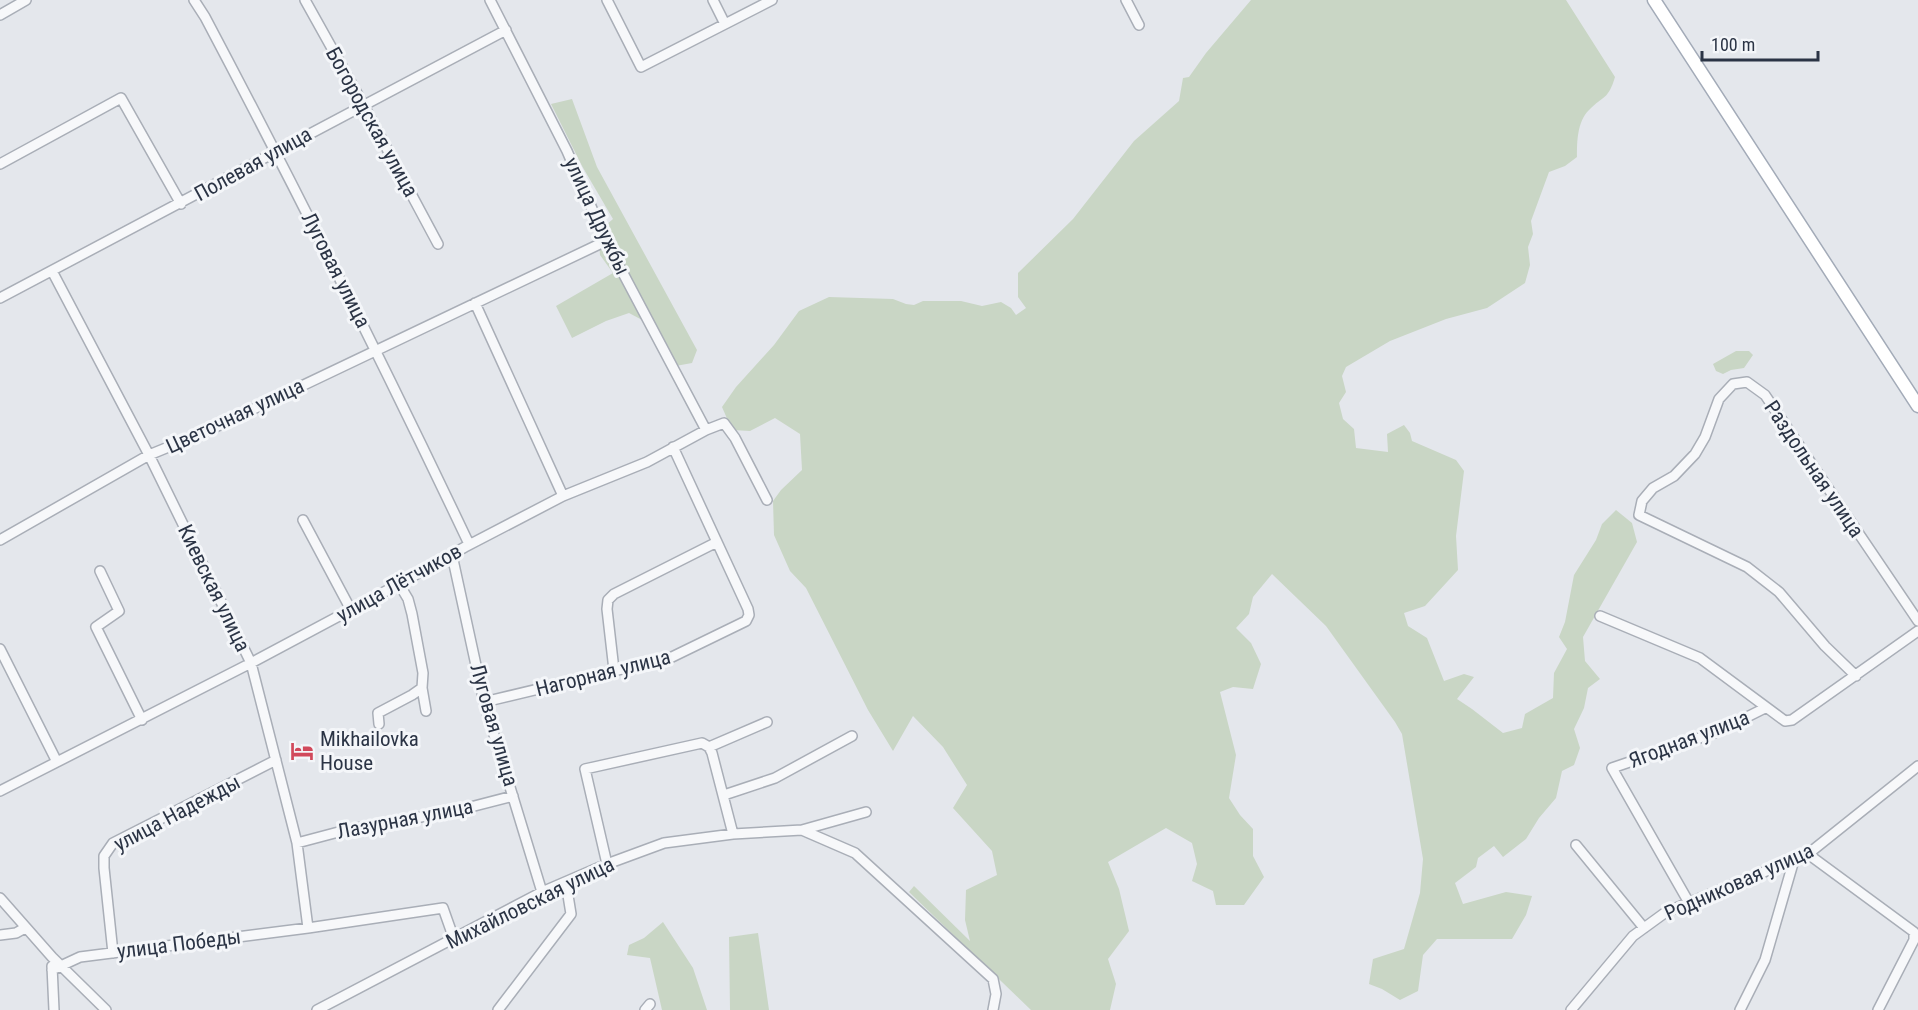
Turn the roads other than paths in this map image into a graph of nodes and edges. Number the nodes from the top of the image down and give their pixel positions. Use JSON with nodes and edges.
{"nodes":[{"id":1,"x":26,"y":0,"type":"edge"},
{"id":2,"x":194,"y":0,"type":"edge"},
{"id":3,"x":305,"y":0,"type":"edge"},
{"id":4,"x":490,"y":0,"type":"edge"},
{"id":5,"x":607,"y":0,"type":"edge"},
{"id":6,"x":713,"y":0,"type":"edge"},
{"id":7,"x":772,"y":0,"type":"edge"},
{"id":8,"x":1126,"y":0,"type":"edge"},
{"id":9,"x":1654,"y":0,"type":"edge"},
{"id":10,"x":0,"y":15,"type":"edge"},
{"id":11,"x":725,"y":24,"type":"junction"},
{"id":12,"x":1139,"y":25,"type":"dead end"},
{"id":13,"x":506,"y":30,"type":"junction"},
{"id":14,"x":363,"y":104,"type":"junction"},
{"id":15,"x":277,"y":152,"type":"junction"},
{"id":16,"x":0,"y":164,"type":"edge"},
{"id":17,"x":181,"y":204,"type":"junction"},
{"id":18,"x":606,"y":241,"type":"junction"},
{"id":19,"x":438,"y":244,"type":"dead end"},
{"id":20,"x":52,"y":271,"type":"junction"},
{"id":21,"x":0,"y":298,"type":"edge"},
{"id":22,"x":476,"y":303,"type":"junction"},
{"id":23,"x":376,"y":350,"type":"junction"},
{"id":24,"x":1918,"y":406,"type":"edge"},
{"id":25,"x":706,"y":430,"type":"junction"},
{"id":26,"x":673,"y":447,"type":"junction"},
{"id":27,"x":149,"y":455,"type":"junction"},
{"id":28,"x":563,"y":496,"type":"junction"},
{"id":29,"x":767,"y":500,"type":"dead end"},
{"id":30,"x":303,"y":520,"type":"dead end"},
{"id":31,"x":0,"y":540,"type":"edge"},
{"id":32,"x":717,"y":542,"type":"junction"},
{"id":33,"x":470,"y":544,"type":"junction"},
{"id":34,"x":452,"y":555,"type":"junction"},
{"id":35,"x":100,"y":571,"type":"dead end"},
{"id":36,"x":399,"y":584,"type":"junction"},
{"id":37,"x":351,"y":610,"type":"junction"},
{"id":38,"x":1600,"y":616,"type":"dead end"},
{"id":39,"x":1918,"y":621,"type":"edge"},
{"id":40,"x":1918,"y":631,"type":"edge"},
{"id":41,"x":0,"y":649,"type":"edge"},
{"id":42,"x":251,"y":663,"type":"junction"},
{"id":43,"x":614,"y":670,"type":"junction"},
{"id":44,"x":1856,"y":676,"type":"junction"},
{"id":45,"x":422,"y":688,"type":"junction"},
{"id":46,"x":484,"y":702,"type":"junction"},
{"id":47,"x":1765,"y":708,"type":"junction"},
{"id":48,"x":426,"y":711,"type":"dead end"},
{"id":49,"x":142,"y":720,"type":"junction"},
{"id":50,"x":767,"y":722,"type":"dead end"},
{"id":51,"x":379,"y":724,"type":"dead end"},
{"id":52,"x":852,"y":736,"type":"dead end"},
{"id":53,"x":709,"y":747,"type":"junction"},
{"id":54,"x":276,"y":760,"type":"junction"},
{"id":55,"x":57,"y":762,"type":"junction"},
{"id":56,"x":1918,"y":765,"type":"edge"},
{"id":57,"x":0,"y":791,"type":"edge"},
{"id":58,"x":723,"y":795,"type":"junction"},
{"id":59,"x":513,"y":796,"type":"junction"},
{"id":60,"x":866,"y":812,"type":"dead end"},
{"id":61,"x":802,"y":830,"type":"junction"},
{"id":62,"x":733,"y":834,"type":"junction"},
{"id":63,"x":297,"y":843,"type":"junction"},
{"id":64,"x":1576,"y":845,"type":"dead end"},
{"id":65,"x":1808,"y":854,"type":"junction"},
{"id":66,"x":1794,"y":860,"type":"junction"},
{"id":67,"x":607,"y":864,"type":"junction"},
{"id":68,"x":566,"y":883,"type":"junction"},
{"id":69,"x":542,"y":892,"type":"junction"},
{"id":70,"x":0,"y":898,"type":"edge"},
{"id":71,"x":1688,"y":901,"type":"junction"},
{"id":72,"x":25,"y":928,"type":"junction"},
{"id":73,"x":308,"y":928,"type":"junction"},
{"id":74,"x":1644,"y":928,"type":"junction"},
{"id":75,"x":0,"y":935,"type":"edge"},
{"id":76,"x":454,"y":939,"type":"junction"},
{"id":77,"x":113,"y":953,"type":"junction"},
{"id":78,"x":56,"y":968,"type":"junction"},
{"id":79,"x":342,"y":999,"type":"junction"},
{"id":80,"x":54,"y":1010,"type":"edge"},
{"id":81,"x":106,"y":1010,"type":"edge"},
{"id":82,"x":317,"y":1010,"type":"edge"},
{"id":83,"x":336,"y":1010,"type":"edge"},
{"id":84,"x":498,"y":1010,"type":"edge"},
{"id":85,"x":993,"y":1010,"type":"edge"},
{"id":86,"x":1571,"y":1010,"type":"edge"},
{"id":87,"x":1740,"y":1010,"type":"edge"},
{"id":88,"x":1878,"y":1010,"type":"edge"}],
"edges":[{"from":1,"to":10,"type":"street"},
{"from":2,"to":15,"type":"street","name":"Луговая улица"},
{"from":3,"to":14,"type":"street","name":"Богородская улица"},
{"from":4,"to":13,"type":"street","name":"улица Дружбы"},
{"from":5,"to":11,"type":"street"},
{"from":6,"to":11,"type":"street"},
{"from":7,"to":11,"type":"street"},
{"from":8,"to":12,"type":"street"},
{"from":9,"to":24,"type":"main road"},
{"from":13,"to":14,"type":"street","name":"Полевая улица"},
{"from":13,"to":18,"type":"street","name":"улица Дружбы"},
{"from":14,"to":15,"type":"street","name":"Полевая улица"},
{"from":14,"to":19,"type":"street","name":"Богородская улица"},
{"from":15,"to":17,"type":"street","name":"Полевая улица"},
{"from":15,"to":23,"type":"street","name":"Луговая улица"},
{"from":16,"to":17,"type":"street"},
{"from":17,"to":20,"type":"street","name":"Полевая улица"},
{"from":18,"to":22,"type":"street","name":"Цветочная улица"},
{"from":18,"to":25,"type":"street","name":"улица Дружбы"},
{"from":20,"to":21,"type":"street","name":"Полевая улица"},
{"from":20,"to":27,"type":"street","name":"Киевская улица"},
{"from":22,"to":23,"type":"street","name":"Цветочная улица"},
{"from":22,"to":28,"type":"street"},
{"from":23,"to":27,"type":"street","name":"Цветочная улица"},
{"from":23,"to":33,"type":"street","name":"Луговая улица"},
{"from":25,"to":26,"type":"street","name":"улица Лётчиков"},
{"from":25,"to":29,"type":"street"},
{"from":26,"to":28,"type":"street","name":"улица Лётчиков"},
{"from":26,"to":32,"type":"street"},
{"from":27,"to":31,"type":"street","name":"Цветочная улица"},
{"from":27,"to":42,"type":"street","name":"Киевская улица"},
{"from":28,"to":33,"type":"street","name":"улица Лётчиков"},
{"from":30,"to":37,"type":"street"},
{"from":32,"to":43,"type":"street"},
{"from":32,"to":43,"type":"street","name":"Нагорная улица"},
{"from":33,"to":34,"type":"street","name":"улица Лётчиков"},
{"from":34,"to":36,"type":"street","name":"улица Лётчиков"},
{"from":34,"to":46,"type":"street","name":"Луговая улица"},
{"from":35,"to":49,"type":"street"},
{"from":36,"to":37,"type":"street","name":"улица Лётчиков"},
{"from":36,"to":45,"type":"street"},
{"from":37,"to":42,"type":"street","name":"улица Лётчиков"},
{"from":38,"to":47,"type":"street","name":"Ягодная улица"},
{"from":39,"to":44,"type":"street","name":"Раздольная улица"},
{"from":40,"to":44,"type":"street","name":"Ягодная улица"},
{"from":41,"to":55,"type":"street"},
{"from":42,"to":49,"type":"street","name":"улица Лётчиков"},
{"from":42,"to":54,"type":"street","name":"Киевская улица"},
{"from":43,"to":46,"type":"street","name":"Нагорная улица"},
{"from":44,"to":47,"type":"street","name":"Ягодная улица"},
{"from":45,"to":48,"type":"street"},
{"from":45,"to":51,"type":"street"},
{"from":46,"to":59,"type":"street","name":"Луговая улица"},
{"from":47,"to":71,"type":"street","name":"Ягодная улица"},
{"from":49,"to":55,"type":"street","name":"улица Лётчиков"},
{"from":50,"to":53,"type":"street"},
{"from":52,"to":58,"type":"street"},
{"from":53,"to":58,"type":"street"},
{"from":53,"to":67,"type":"street"},
{"from":54,"to":63,"type":"street","name":"Киевская улица"},
{"from":54,"to":77,"type":"street","name":"улица Надежды"},
{"from":55,"to":57,"type":"street","name":"улица Лётчиков"},
{"from":56,"to":65,"type":"street","name":"Родниковая улица"},
{"from":58,"to":62,"type":"street"},
{"from":59,"to":63,"type":"street","name":"Лазурная улица"},
{"from":59,"to":69,"type":"street","name":"Луговая улица"},
{"from":60,"to":61,"type":"street"},
{"from":61,"to":62,"type":"street","name":"Михайловская улица"},
{"from":61,"to":85,"type":"street","name":"Михайловская улица"},
{"from":62,"to":67,"type":"street","name":"Михайловская улица"},
{"from":63,"to":73,"type":"street","name":"Киевская улица"},
{"from":64,"to":74,"type":"street"},
{"from":65,"to":66,"type":"street","name":"Родниковая улица"},
{"from":65,"to":88,"type":"street"},
{"from":66,"to":71,"type":"street","name":"Родниковая улица"},
{"from":66,"to":87,"type":"street"},
{"from":67,"to":68,"type":"street","name":"Михайловская улица"},
{"from":68,"to":69,"type":"street","name":"Михайловская улица"},
{"from":68,"to":84,"type":"street"},
{"from":69,"to":76,"type":"street","name":"Михайловская улица"},
{"from":70,"to":72,"type":"street"},
{"from":71,"to":74,"type":"street","name":"Родниковая улица"},
{"from":72,"to":75,"type":"street"},
{"from":72,"to":78,"type":"street"},
{"from":73,"to":76,"type":"street","name":"улица Победы"},
{"from":73,"to":77,"type":"street","name":"улица Победы"},
{"from":74,"to":86,"type":"street","name":"Родниковая улица"},
{"from":76,"to":79,"type":"street","name":"Михайловская улица"},
{"from":77,"to":78,"type":"street","name":"улица Победы"},
{"from":78,"to":80,"type":"street"},
{"from":78,"to":81,"type":"street"},
{"from":79,"to":82,"type":"street","name":"Михайловская улица"},
{"from":79,"to":83,"type":"street"}]}
